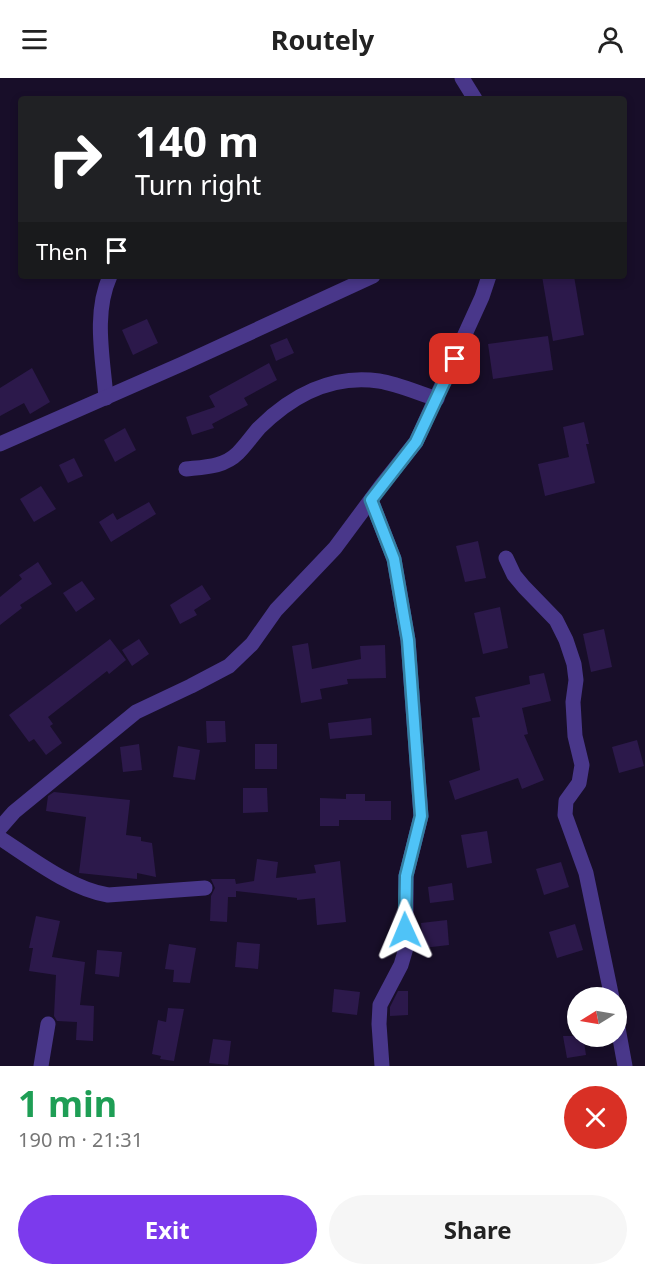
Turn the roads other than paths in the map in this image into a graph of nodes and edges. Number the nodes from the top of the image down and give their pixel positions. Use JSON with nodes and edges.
{"nodes":[{"id":1,"x":462,"y":78,"type":"edge"},
{"id":2,"x":473,"y":96,"type":"edge"},
{"id":3,"x":109,"y":279,"type":"edge"},
{"id":4,"x":366,"y":279,"type":"edge"},
{"id":5,"x":488,"y":279,"type":"edge"},
{"id":6,"x":106,"y":399,"type":"junction"},
{"id":7,"x":437,"y":399,"type":"junction"},
{"id":8,"x":0,"y":444,"type":"edge"},
{"id":9,"x":186,"y":469,"type":"dead end"},
{"id":10,"x":371,"y":500,"type":"junction"},
{"id":11,"x":506,"y":558,"type":"dead end"},
{"id":12,"x":0,"y":828,"type":"edge"},
{"id":13,"x":0,"y":838,"type":"edge"},
{"id":14,"x":205,"y":888,"type":"dead end"},
{"id":15,"x":610,"y":987,"type":"edge"},
{"id":16,"x":48,"y":1024,"type":"dead end"},
{"id":17,"x":622,"y":1047,"type":"edge"},
{"id":18,"x":41,"y":1066,"type":"edge"},
{"id":19,"x":382,"y":1066,"type":"edge"},
{"id":20,"x":625,"y":1066,"type":"edge"}],
"edges":[{"from":1,"to":2,"type":"street"},
{"from":3,"to":6,"type":"street"},
{"from":4,"to":6,"type":"street"},
{"from":5,"to":7,"type":"street"},
{"from":6,"to":8,"type":"street"},
{"from":7,"to":9,"type":"street"},
{"from":7,"to":10,"type":"street"},
{"from":10,"to":12,"type":"street"},
{"from":10,"to":19,"type":"street"},
{"from":11,"to":15,"type":"street"},
{"from":13,"to":14,"type":"street"},
{"from":16,"to":18,"type":"street"},
{"from":17,"to":20,"type":"street"}]}
